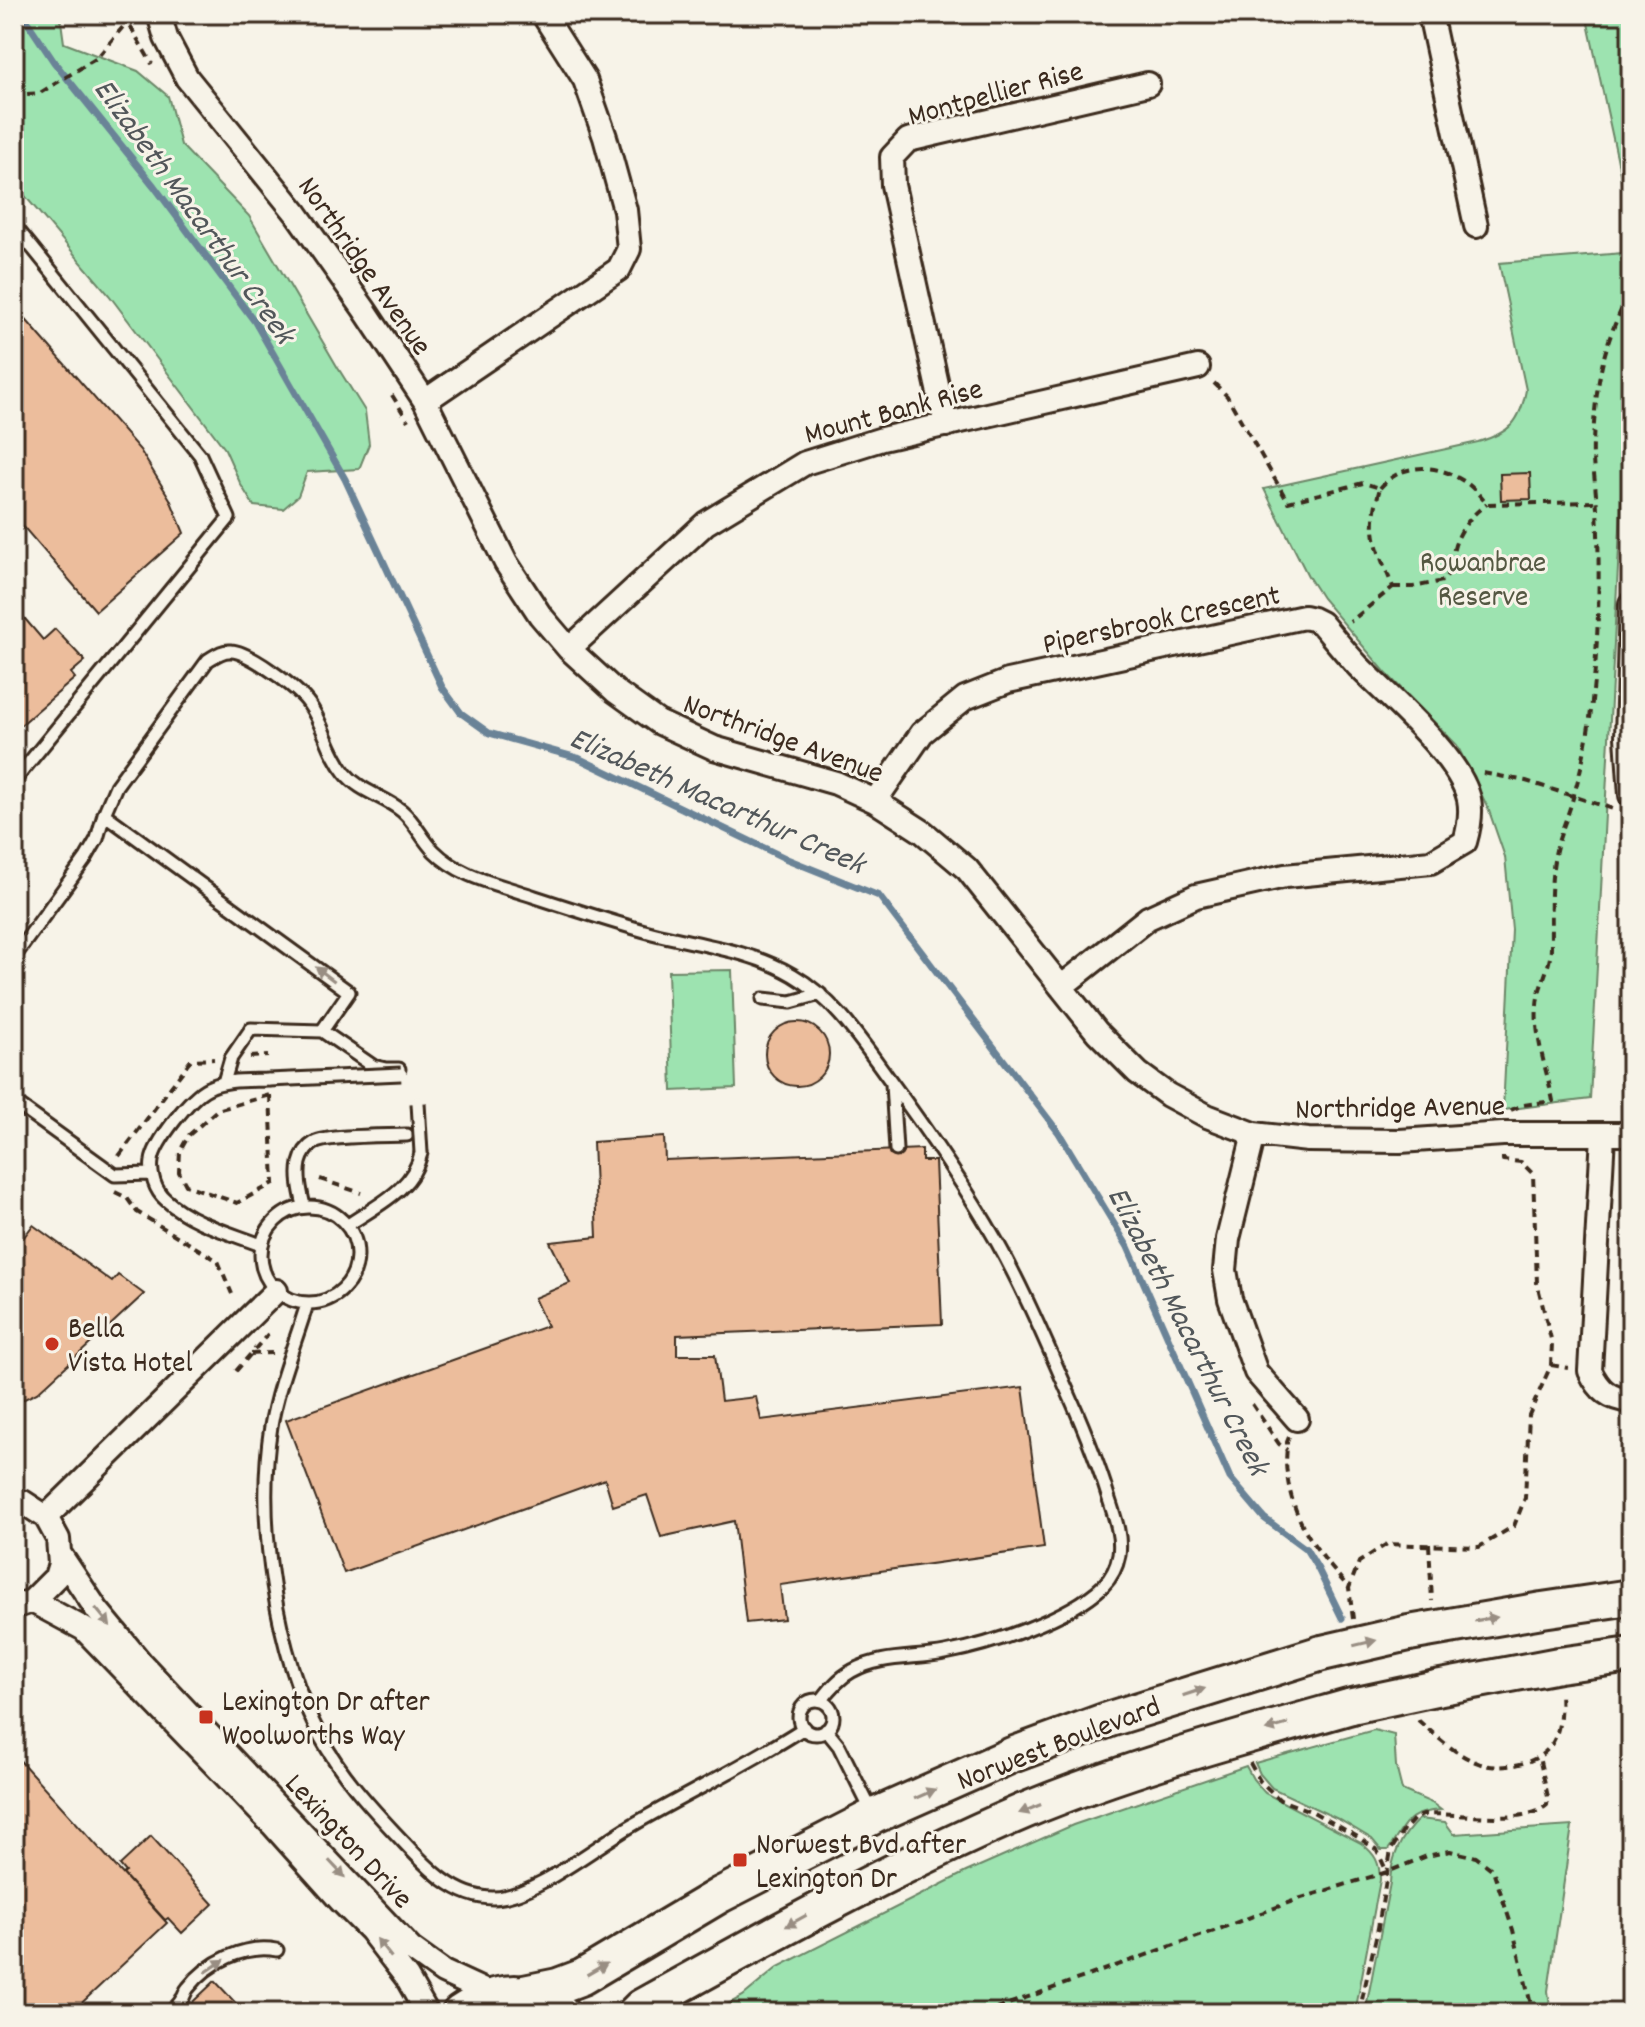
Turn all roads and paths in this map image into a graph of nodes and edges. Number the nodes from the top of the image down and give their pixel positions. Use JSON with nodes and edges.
{"nodes":[{"id":1,"x":159,"y":14,"type":"edge"},
{"id":2,"x":543,"y":14,"type":"edge"},
{"id":3,"x":1430,"y":14,"type":"edge"},
{"id":4,"x":127,"y":22,"type":"dead end"},
{"id":5,"x":1148,"y":84,"type":"dead end"},
{"id":6,"x":14,"y":89,"type":"edge"},
{"id":7,"x":14,"y":225,"type":"edge"},
{"id":8,"x":1476,"y":226,"type":"dead end"},
{"id":9,"x":1631,"y":292,"type":"edge"},
{"id":10,"x":1198,"y":367,"type":"joint"},
{"id":11,"x":425,"y":401,"type":"junction"},
{"id":12,"x":946,"y":425,"type":"junction"},
{"id":13,"x":1380,"y":488,"type":"junction"},
{"id":14,"x":1596,"y":502,"type":"junction"},
{"id":15,"x":1487,"y":504,"type":"junction"},
{"id":16,"x":1393,"y":587,"type":"junction"},
{"id":17,"x":1631,"y":604,"type":"edge"},
{"id":18,"x":1334,"y":638,"type":"junction"},
{"id":19,"x":569,"y":649,"type":"junction"},
{"id":20,"x":1461,"y":777,"type":"junction"},
{"id":21,"x":14,"y":781,"type":"edge"},
{"id":22,"x":1573,"y":797,"type":"junction"},
{"id":23,"x":875,"y":801,"type":"junction"},
{"id":24,"x":1624,"y":802,"type":"edge"},
{"id":25,"x":104,"y":814,"type":"junction"},
{"id":26,"x":14,"y":957,"type":"edge"},
{"id":27,"x":1061,"y":987,"type":"junction"},
{"id":28,"x":820,"y":994,"type":"junction"},
{"id":29,"x":763,"y":999,"type":"dead end"},
{"id":30,"x":322,"y":1031,"type":"junction"},
{"id":31,"x":224,"y":1082,"type":"junction"},
{"id":32,"x":892,"y":1084,"type":"junction"},
{"id":33,"x":14,"y":1102,"type":"edge"},
{"id":34,"x":418,"y":1103,"type":"dead end"},
{"id":35,"x":1500,"y":1114,"type":"dead end"},
{"id":36,"x":1254,"y":1134,"type":"junction"},
{"id":37,"x":1631,"y":1134,"type":"edge"},
{"id":38,"x":407,"y":1135,"type":"dead end"},
{"id":39,"x":1603,"y":1135,"type":"junction"},
{"id":40,"x":896,"y":1150,"type":"dead end"},
{"id":41,"x":1503,"y":1160,"type":"dead end"},
{"id":42,"x":152,"y":1174,"type":"junction"},
{"id":43,"x":320,"y":1179,"type":"dead end"},
{"id":44,"x":274,"y":1183,"type":"joint"},
{"id":45,"x":115,"y":1192,"type":"dead end"},
{"id":46,"x":361,"y":1193,"type":"dead end"},
{"id":47,"x":304,"y":1206,"type":"junction"},
{"id":48,"x":348,"y":1225,"type":"junction"},
{"id":49,"x":261,"y":1245,"type":"junction"},
{"id":50,"x":276,"y":1291,"type":"junction"},
{"id":51,"x":232,"y":1294,"type":"dead end"},
{"id":52,"x":307,"y":1304,"type":"junction"},
{"id":53,"x":268,"y":1334,"type":"dead end"},
{"id":54,"x":272,"y":1353,"type":"dead end"},
{"id":55,"x":251,"y":1354,"type":"junction"},
{"id":56,"x":236,"y":1371,"type":"dead end"},
{"id":57,"x":1631,"y":1401,"type":"edge"},
{"id":58,"x":1297,"y":1419,"type":"joint"},
{"id":59,"x":14,"y":1501,"type":"edge"},
{"id":60,"x":46,"y":1517,"type":"junction"},
{"id":61,"x":1429,"y":1544,"type":"junction"},
{"id":62,"x":59,"y":1553,"type":"junction"},
{"id":63,"x":1349,"y":1588,"type":"junction"},
{"id":64,"x":1631,"y":1597,"type":"edge"},
{"id":65,"x":23,"y":1604,"type":"edge"},
{"id":66,"x":1355,"y":1624,"type":"dead end"},
{"id":67,"x":1421,"y":1630,"type":"junction"},
{"id":68,"x":1631,"y":1655,"type":"edge"},
{"id":69,"x":1560,"y":1688,"type":"dead end"},
{"id":70,"x":821,"y":1701,"type":"junction"},
{"id":71,"x":1412,"y":1714,"type":"dead end"},
{"id":72,"x":804,"y":1728,"type":"junction"},
{"id":73,"x":826,"y":1730,"type":"junction"},
{"id":74,"x":1246,"y":1754,"type":"dead end"},
{"id":75,"x":1539,"y":1757,"type":"junction"},
{"id":76,"x":874,"y":1816,"type":"junction"},
{"id":77,"x":1387,"y":1872,"type":"junction"},
{"id":78,"x":277,"y":1950,"type":"dead end"},
{"id":79,"x":510,"y":1994,"type":"junction"},
{"id":80,"x":169,"y":2013,"type":"edge"},
{"id":81,"x":427,"y":2013,"type":"edge"},
{"id":82,"x":460,"y":2013,"type":"edge"},
{"id":83,"x":562,"y":2013,"type":"edge"},
{"id":84,"x":635,"y":2013,"type":"edge"},
{"id":85,"x":983,"y":2013,"type":"edge"},
{"id":86,"x":1359,"y":2013,"type":"edge"},
{"id":87,"x":1533,"y":2013,"type":"edge"}],
"edges":[{"from":1,"to":11,"type":"street","name":"Northridge Avenue"},
{"from":2,"to":11,"type":"street"},
{"from":3,"to":8,"type":"street"},
{"from":4,"to":6,"type":"path"},
{"from":5,"to":12,"type":"street","name":"Montpellier Rise"},
{"from":7,"to":21,"type":"lane"},
{"from":9,"to":14,"type":"path"},
{"from":10,"to":12,"type":"street","name":"Mount Bank Rise"},
{"from":10,"to":13,"type":"path"},
{"from":11,"to":19,"type":"street","name":"Northridge Avenue"},
{"from":12,"to":19,"type":"street","name":"Mount Bank Rise"},
{"from":13,"to":15,"type":"path"},
{"from":13,"to":16,"type":"path"},
{"from":14,"to":15,"type":"path"},
{"from":14,"to":22,"type":"path"},
{"from":15,"to":16,"type":"path"},
{"from":16,"to":18,"type":"path"},
{"from":17,"to":24,"type":"street"},
{"from":18,"to":20,"type":"street","name":"Pipersbrook Crescent"},
{"from":18,"to":23,"type":"street","name":"Pipersbrook Crescent"},
{"from":19,"to":23,"type":"street","name":"Northridge Avenue"},
{"from":20,"to":22,"type":"path"},
{"from":20,"to":27,"type":"street","name":"Pipersbrook Crescent"},
{"from":22,"to":24,"type":"path"},
{"from":22,"to":35,"type":"path"},
{"from":23,"to":27,"type":"street","name":"Northridge Avenue"},
{"from":25,"to":26,"type":"lane"},
{"from":25,"to":28,"type":"lane"},
{"from":30,"to":25,"type":"lane","one_way":true},
{"from":27,"to":36,"type":"street","name":"Northridge Avenue"},
{"from":28,"to":29,"type":"lane"},
{"from":28,"to":32,"type":"lane"},
{"from":30,"to":31,"type":"lane"},
{"from":30,"to":31,"type":"lane","bridge":true},
{"from":31,"to":42,"type":"lane"},
{"from":32,"to":40,"type":"lane"},
{"from":32,"to":70,"type":"lane"},
{"from":33,"to":42,"type":"lane"},
{"from":34,"to":48,"type":"lane","bridge":true},
{"from":36,"to":39,"type":"street","name":"Northridge Avenue"},
{"from":36,"to":58,"type":"street"},
{"from":37,"to":39,"type":"street","name":"Northridge Avenue"},
{"from":38,"to":47,"type":"lane"},
{"from":39,"to":57,"type":"street"},
{"from":41,"to":61,"type":"path"},
{"from":42,"to":49,"type":"lane"},
{"from":43,"to":46,"type":"path"},
{"from":44,"to":44,"type":"path"},
{"from":45,"to":51,"type":"path"},
{"from":47,"to":48,"type":"lane"},
{"from":47,"to":49,"type":"lane"},
{"from":48,"to":52,"type":"lane"},
{"from":49,"to":50,"type":"lane"},
{"from":50,"to":52,"type":"lane"},
{"from":50,"to":60,"type":"street"},
{"from":52,"to":72,"type":"lane"},
{"from":53,"to":55,"type":"path"},
{"from":54,"to":55,"type":"path"},
{"from":55,"to":56,"type":"path"},
{"from":58,"to":63,"type":"path"},
{"from":59,"to":60,"type":"street"},
{"from":60,"to":62,"type":"street","name":"Lexington Drive"},
{"from":61,"to":63,"type":"path"},
{"from":61,"to":67,"type":"path"},
{"from":62,"to":65,"type":"street"},
{"from":62,"to":79,"type":"street","name":"Lexington Drive","one_way":true},
{"from":63,"to":66,"type":"path"},
{"from":67,"to":64,"type":"main road","name":"Norwest Boulevard","one_way":true},
{"from":81,"to":65,"type":"street","name":"Lexington Drive","one_way":true},
{"from":76,"to":67,"type":"main road","name":"Norwest Boulevard","one_way":true,"bridge":true},
{"from":68,"to":84,"type":"main road","name":"Norwest Boulevard","one_way":true,"bridge":true},
{"from":69,"to":75,"type":"path"},
{"from":70,"to":72,"type":"lane"},
{"from":70,"to":73,"type":"lane"},
{"from":71,"to":75,"type":"path"},
{"from":72,"to":73,"type":"lane"},
{"from":73,"to":76,"type":"lane"},
{"from":74,"to":77,"type":"path"},
{"from":75,"to":77,"type":"path"},
{"from":79,"to":76,"type":"main road","name":"Norwest Boulevard","one_way":true},
{"from":77,"to":85,"type":"path"},
{"from":77,"to":86,"type":"path"},
{"from":77,"to":87,"type":"path"},
{"from":80,"to":78,"type":"lane","one_way":true},
{"from":79,"to":82,"type":"main road","name":"Norwest Boulevard"},
{"from":79,"to":83,"type":"main road"}]}
